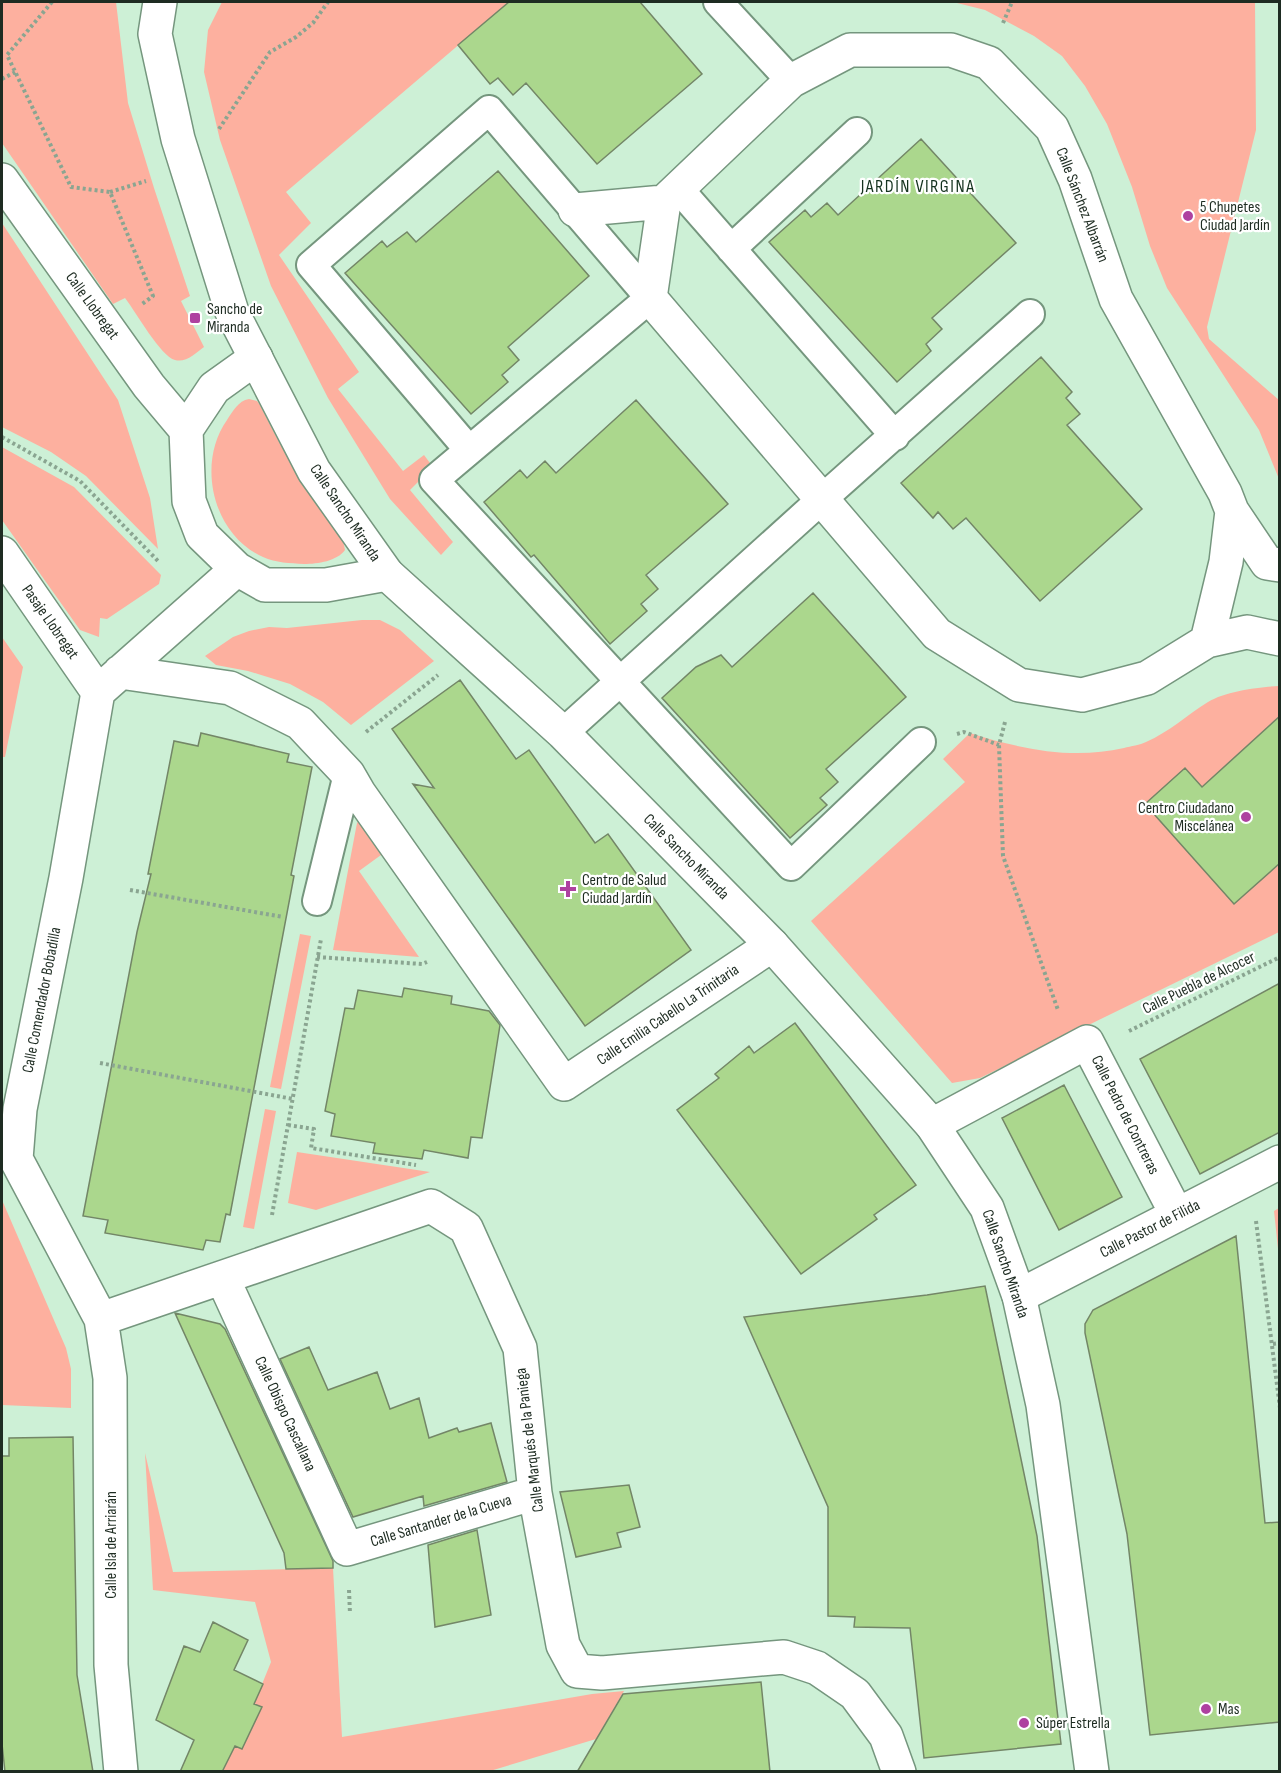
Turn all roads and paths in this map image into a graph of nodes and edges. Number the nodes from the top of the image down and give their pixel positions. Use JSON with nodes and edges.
{"nodes":[{"id":1,"x":51,"y":2,"type":"edge"},
{"id":2,"x":160,"y":2,"type":"edge"},
{"id":3,"x":328,"y":2,"type":"edge"},
{"id":4,"x":718,"y":2,"type":"edge"},
{"id":5,"x":1012,"y":2,"type":"edge"},
{"id":6,"x":1004,"y":20,"type":"dead end"},
{"id":7,"x":15,"y":72,"type":"junction"},
{"id":8,"x":2,"y":79,"type":"edge"},
{"id":9,"x":791,"y":81,"type":"junction"},
{"id":10,"x":218,"y":131,"type":"dead end"},
{"id":11,"x":857,"y":132,"type":"dead end"},
{"id":12,"x":2,"y":180,"type":"edge"},
{"id":13,"x":151,"y":180,"type":"dead end"},
{"id":14,"x":110,"y":192,"type":"junction"},
{"id":15,"x":671,"y":195,"type":"junction"},
{"id":16,"x":575,"y":210,"type":"junction"},
{"id":17,"x":731,"y":249,"type":"junction"},
{"id":18,"x":650,"y":298,"type":"junction"},
{"id":19,"x":134,"y":309,"type":"dead end"},
{"id":20,"x":1030,"y":314,"type":"dead end"},
{"id":21,"x":256,"y":358,"type":"junction"},
{"id":22,"x":186,"y":430,"type":"junction"},
{"id":23,"x":895,"y":436,"type":"junction"},
{"id":24,"x":2,"y":437,"type":"edge"},
{"id":25,"x":469,"y":450,"type":"junction"},
{"id":26,"x":821,"y":500,"type":"junction"},
{"id":27,"x":1232,"y":511,"type":"junction"},
{"id":28,"x":2,"y":553,"type":"edge"},
{"id":29,"x":159,"y":562,"type":"dead end"},
{"id":30,"x":1280,"y":565,"type":"edge"},
{"id":31,"x":237,"y":568,"type":"junction"},
{"id":32,"x":387,"y":573,"type":"junction"},
{"id":33,"x":1280,"y":639,"type":"edge"},
{"id":34,"x":1207,"y":641,"type":"junction"},
{"id":35,"x":444,"y":671,"type":"dead end"},
{"id":36,"x":109,"y":682,"type":"junction"},
{"id":37,"x":620,"y":682,"type":"junction"},
{"id":38,"x":964,"y":732,"type":"dead end"},
{"id":39,"x":563,"y":733,"type":"junction"},
{"id":40,"x":921,"y":742,"type":"dead end"},
{"id":41,"x":340,"y":766,"type":"junction"},
{"id":42,"x":130,"y":890,"type":"dead end"},
{"id":43,"x":317,"y":901,"type":"dead end"},
{"id":44,"x":291,"y":919,"type":"dead end"},
{"id":45,"x":321,"y":936,"type":"dead end"},
{"id":46,"x":772,"y":945,"type":"junction"},
{"id":47,"x":317,"y":957,"type":"junction"},
{"id":48,"x":1280,"y":957,"type":"edge"},
{"id":49,"x":431,"y":960,"type":"dead end"},
{"id":50,"x":1059,"y":1013,"type":"dead end"},
{"id":51,"x":1129,"y":1031,"type":"dead end"},
{"id":52,"x":100,"y":1063,"type":"dead end"},
{"id":53,"x":292,"y":1099,"type":"junction"},
{"id":54,"x":288,"y":1125,"type":"junction"},
{"id":55,"x":932,"y":1125,"type":"junction"},
{"id":56,"x":9,"y":1157,"type":"edge"},
{"id":57,"x":1280,"y":1162,"type":"edge"},
{"id":58,"x":417,"y":1165,"type":"dead end"},
{"id":59,"x":274,"y":1206,"type":"dead end"},
{"id":60,"x":1255,"y":1214,"type":"dead end"},
{"id":61,"x":1177,"y":1215,"type":"junction"},
{"id":62,"x":223,"y":1279,"type":"junction"},
{"id":63,"x":1019,"y":1296,"type":"junction"},
{"id":64,"x":101,"y":1319,"type":"junction"},
{"id":65,"x":1280,"y":1343,"type":"edge"},
{"id":66,"x":1272,"y":1344,"type":"junction"},
{"id":67,"x":1280,"y":1408,"type":"edge"},
{"id":68,"x":535,"y":1493,"type":"junction"},
{"id":69,"x":346,"y":1549,"type":"joint"},
{"id":70,"x":122,"y":1772,"type":"edge"},
{"id":71,"x":899,"y":1772,"type":"edge"},
{"id":72,"x":1092,"y":1772,"type":"edge"}],
"edges":[{"from":1,"to":7,"type":"path"},
{"from":2,"to":21,"type":"street","name":"Calle Sancho Miranda"},
{"from":3,"to":10,"type":"path"},
{"from":4,"to":9,"type":"lane"},
{"from":5,"to":6,"type":"path"},
{"from":7,"to":8,"type":"path"},
{"from":7,"to":14,"type":"path"},
{"from":9,"to":15,"type":"street","name":"Calle Sánchez Albarrán"},
{"from":9,"to":27,"type":"street","name":"Calle Sánchez Albarrán"},
{"from":11,"to":17,"type":"lane"},
{"from":12,"to":22,"type":"street","name":"Calle Llobregat"},
{"from":13,"to":14,"type":"path"},
{"from":14,"to":19,"type":"path"},
{"from":15,"to":16,"type":"street"},
{"from":15,"to":17,"type":"lane"},
{"from":15,"to":18,"type":"street"},
{"from":16,"to":18,"type":"lane"},
{"from":16,"to":25,"type":"lane"},
{"from":17,"to":23,"type":"lane"},
{"from":18,"to":25,"type":"lane"},
{"from":18,"to":26,"type":"street"},
{"from":20,"to":23,"type":"lane"},
{"from":21,"to":22,"type":"street"},
{"from":21,"to":32,"type":"street","name":"Calle Sancho Miranda"},
{"from":22,"to":31,"type":"street"},
{"from":23,"to":26,"type":"lane"},
{"from":24,"to":29,"type":"path"},
{"from":25,"to":37,"type":"lane"},
{"from":26,"to":34,"type":"street"},
{"from":26,"to":37,"type":"lane"},
{"from":27,"to":30,"type":"street","name":"Calle Sánchez Albarrán"},
{"from":27,"to":34,"type":"street"},
{"from":28,"to":36,"type":"street","name":"Pasaje Llobregat"},
{"from":31,"to":32,"type":"street"},
{"from":31,"to":36,"type":"street"},
{"from":32,"to":39,"type":"street","name":"Calle Sancho Miranda"},
{"from":33,"to":34,"type":"street"},
{"from":35,"to":41,"type":"path"},
{"from":36,"to":41,"type":"street"},
{"from":36,"to":56,"type":"street","name":"Calle Comendador Bobadilla"},
{"from":37,"to":39,"type":"lane"},
{"from":37,"to":40,"type":"lane"},
{"from":38,"to":50,"type":"path"},
{"from":39,"to":46,"type":"street","name":"Calle Sancho Miranda"},
{"from":41,"to":43,"type":"lane"},
{"from":41,"to":46,"type":"street","name":"Calle Emilia Cabello La Trinitaria"},
{"from":42,"to":44,"type":"path"},
{"from":45,"to":47,"type":"path"},
{"from":46,"to":55,"type":"street","name":"Calle Sancho Miranda"},
{"from":47,"to":49,"type":"path"},
{"from":47,"to":53,"type":"path"},
{"from":48,"to":51,"type":"path","name":"Calle Puebla de Alcocer"},
{"from":52,"to":53,"type":"path"},
{"from":53,"to":54,"type":"path"},
{"from":54,"to":58,"type":"path"},
{"from":54,"to":59,"type":"path"},
{"from":55,"to":61,"type":"street","name":"Calle Pedro de Contreras"},
{"from":55,"to":63,"type":"street","name":"Calle Sancho Miranda"},
{"from":56,"to":64,"type":"street","name":"Calle Comendador Bobadilla"},
{"from":57,"to":61,"type":"street","name":"Calle Pastor de Filida"},
{"from":60,"to":66,"type":"path"},
{"from":61,"to":63,"type":"street","name":"Calle Pastor de Filida"},
{"from":62,"to":64,"type":"street","name":"Calle Marqués de la Paniega"},
{"from":62,"to":68,"type":"street","name":"Calle Marqués de la Paniega"},
{"from":62,"to":69,"type":"street","name":"Calle Obispo Cascallana"},
{"from":63,"to":72,"type":"street","name":"Calle Sancho Miranda"},
{"from":64,"to":70,"type":"street","name":"Calle Isla de Arriarán"},
{"from":65,"to":66,"type":"path"},
{"from":66,"to":67,"type":"path"},
{"from":68,"to":69,"type":"street","name":"Calle Santander de la Cueva"},
{"from":68,"to":71,"type":"street","name":"Calle Marqués de la Paniega"}]}
